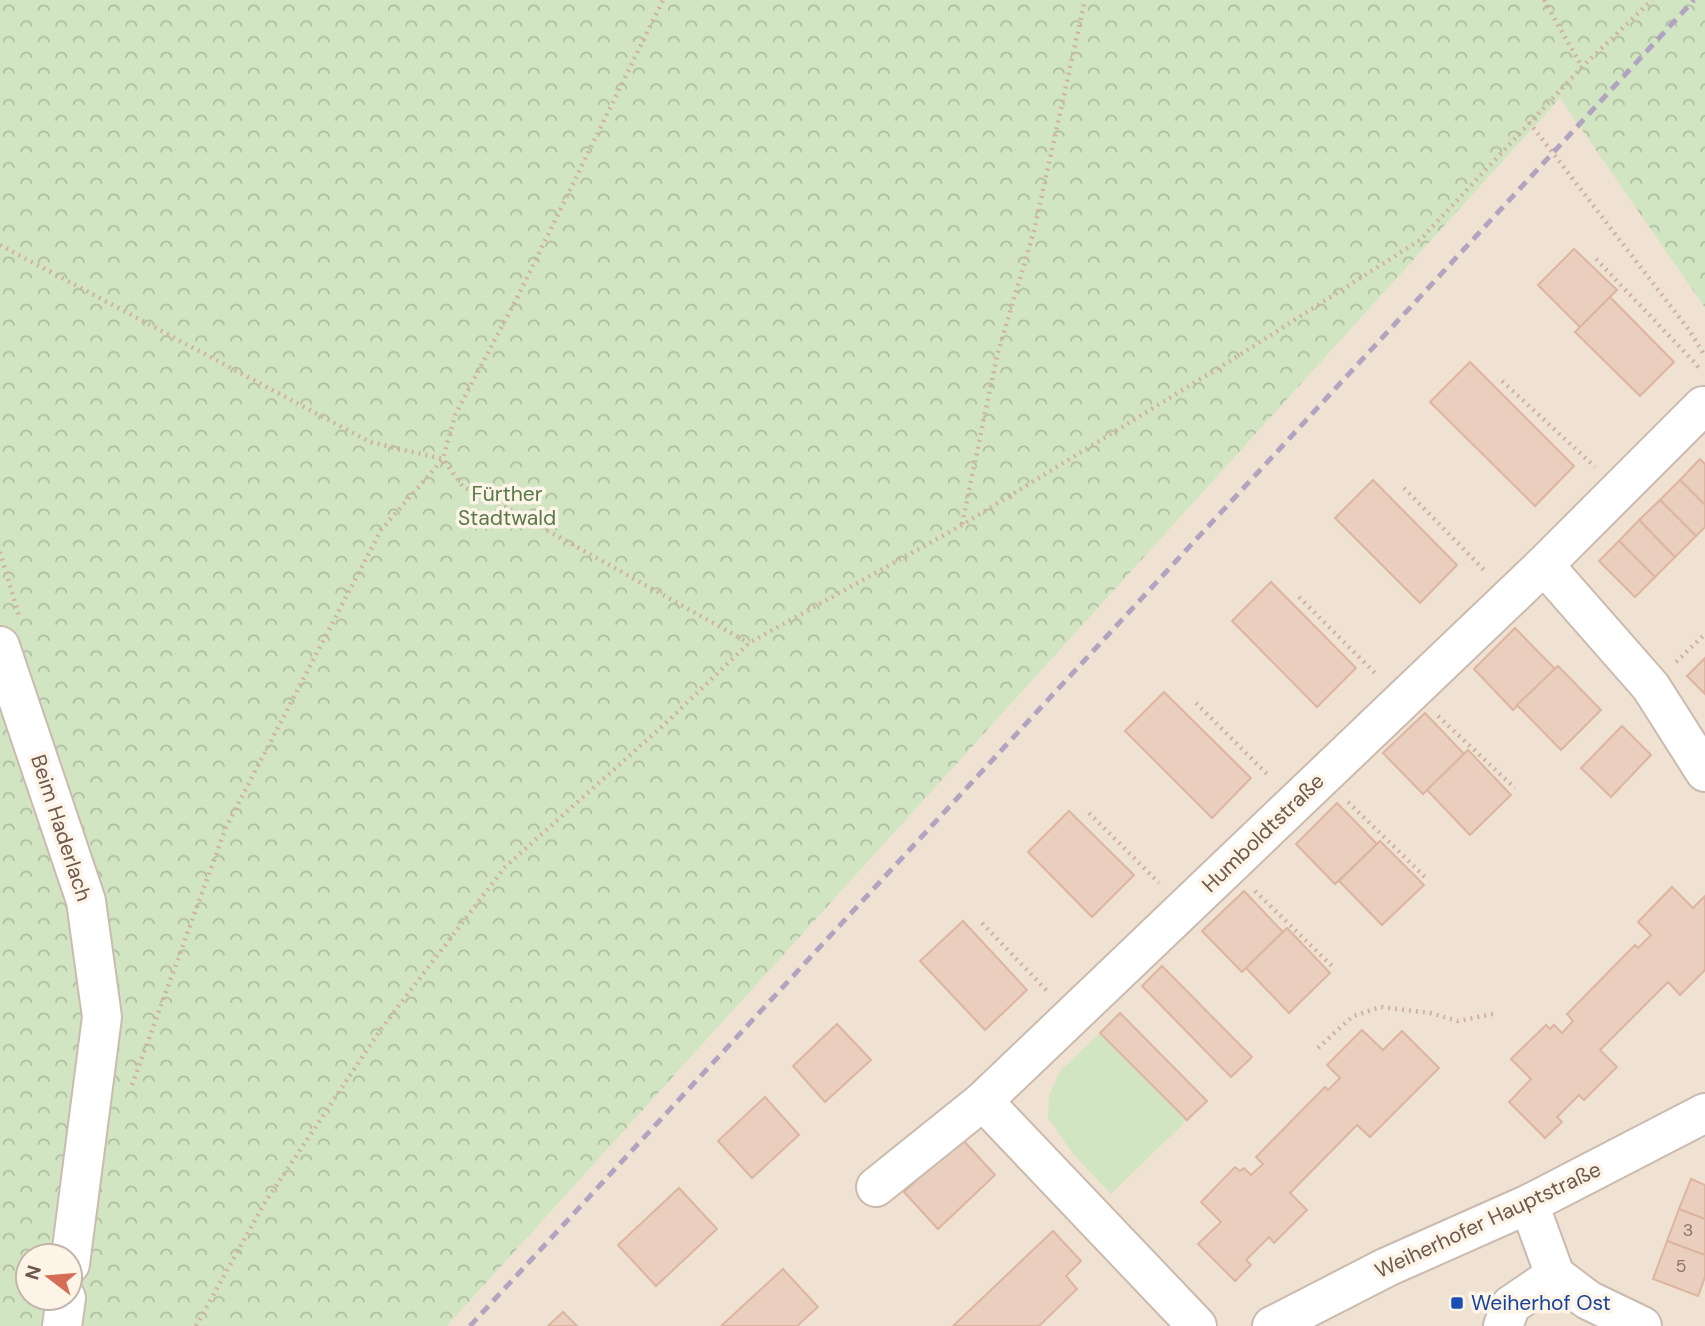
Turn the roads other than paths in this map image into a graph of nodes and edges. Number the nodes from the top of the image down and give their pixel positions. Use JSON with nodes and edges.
{"nodes":[{"id":1,"x":1704,"y":392,"type":"edge"},
{"id":2,"x":1544,"y":565,"type":"junction"},
{"id":3,"x":0,"y":646,"type":"edge"},
{"id":4,"x":1705,"y":772,"type":"edge"},
{"id":5,"x":983,"y":1101,"type":"junction"},
{"id":6,"x":1705,"y":1113,"type":"edge"},
{"id":7,"x":876,"y":1187,"type":"dead end"},
{"id":8,"x":1529,"y":1204,"type":"junction"},
{"id":9,"x":73,"y":1242,"type":"edge"},
{"id":10,"x":1556,"y":1275,"type":"junction"},
{"id":11,"x":1197,"y":1326,"type":"edge"},
{"id":12,"x":1272,"y":1326,"type":"edge"},
{"id":13,"x":1503,"y":1326,"type":"edge"},
{"id":14,"x":1643,"y":1326,"type":"edge"}],
"edges":[{"from":1,"to":2,"type":"street","name":"Humboldtstraße"},
{"from":2,"to":4,"type":"street"},
{"from":2,"to":5,"type":"street","name":"Humboldtstraße"},
{"from":3,"to":9,"type":"street","name":"Beim Haderlach"},
{"from":5,"to":7,"type":"street","name":"Humboldtstraße"},
{"from":5,"to":11,"type":"street"},
{"from":6,"to":8,"type":"street","name":"Weiherhofer Hauptstraße"},
{"from":8,"to":10,"type":"street"},
{"from":8,"to":12,"type":"street","name":"Weiherhofer Hauptstraße"},
{"from":10,"to":13,"type":"street"},
{"from":10,"to":14,"type":"street"}]}
